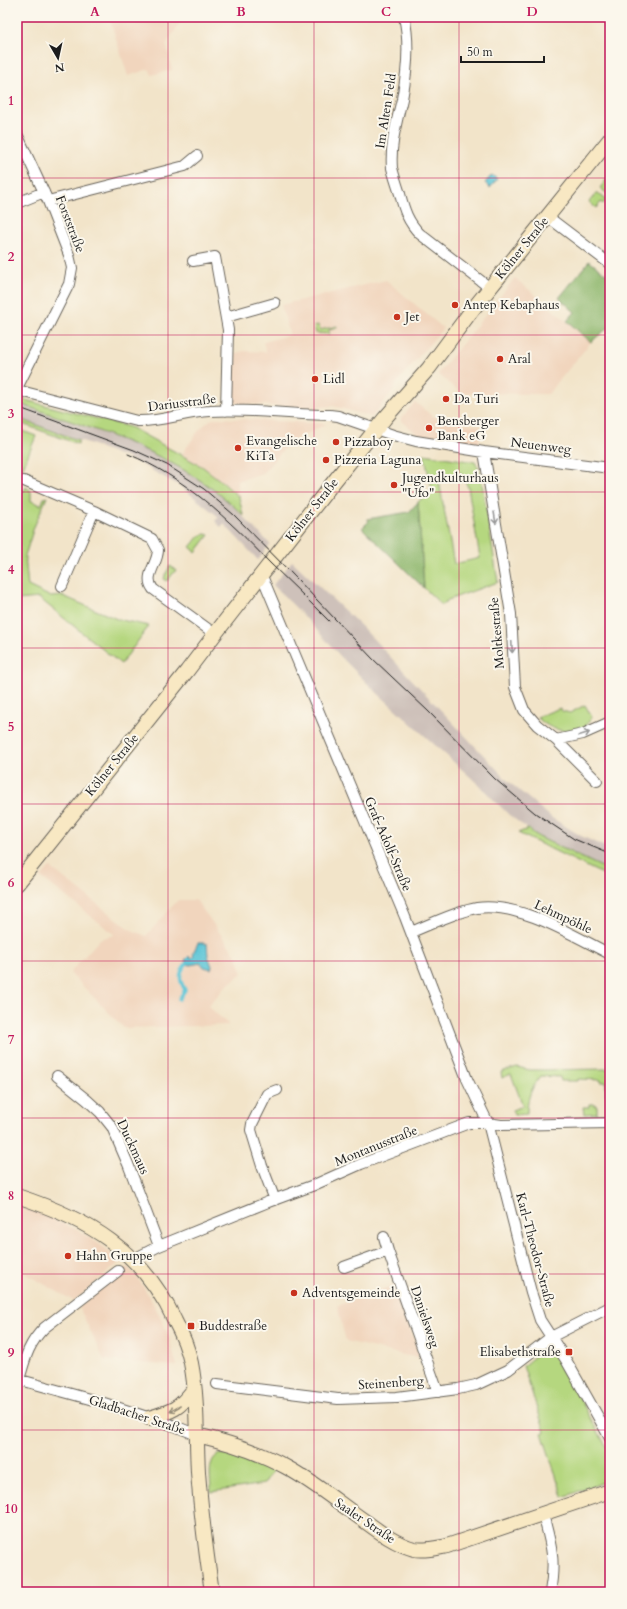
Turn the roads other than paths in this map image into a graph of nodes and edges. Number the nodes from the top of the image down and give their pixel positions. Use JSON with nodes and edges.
{"nodes":[{"id":1,"x":404,"y":17,"type":"edge"},
{"id":2,"x":17,"y":134,"type":"edge"},
{"id":3,"x":610,"y":139,"type":"edge"},
{"id":4,"x":197,"y":156,"type":"dead end"},
{"id":5,"x":46,"y":197,"type":"junction"},
{"id":6,"x":17,"y":204,"type":"edge"},
{"id":7,"x":548,"y":217,"type":"junction"},
{"id":8,"x":193,"y":261,"type":"dead end"},
{"id":9,"x":610,"y":264,"type":"edge"},
{"id":10,"x":490,"y":288,"type":"junction"},
{"id":11,"x":275,"y":303,"type":"dead end"},
{"id":12,"x":226,"y":317,"type":"junction"},
{"id":13,"x":17,"y":389,"type":"edge"},
{"id":14,"x":226,"y":411,"type":"junction"},
{"id":15,"x":376,"y":430,"type":"junction"},
{"id":16,"x":484,"y":452,"type":"junction"},
{"id":17,"x":610,"y":468,"type":"edge"},
{"id":18,"x":24,"y":481,"type":"dead end"},
{"id":19,"x":94,"y":510,"type":"junction"},
{"id":20,"x":262,"y":576,"type":"junction"},
{"id":21,"x":62,"y":586,"type":"dead end"},
{"id":22,"x":215,"y":634,"type":"junction"},
{"id":23,"x":610,"y":722,"type":"edge"},
{"id":24,"x":556,"y":740,"type":"junction"},
{"id":25,"x":598,"y":781,"type":"dead end"},
{"id":26,"x":17,"y":884,"type":"edge"},
{"id":27,"x":411,"y":932,"type":"junction"},
{"id":28,"x":610,"y":954,"type":"edge"},
{"id":29,"x":58,"y":1076,"type":"dead end"},
{"id":30,"x":277,"y":1090,"type":"dead end"},
{"id":31,"x":488,"y":1123,"type":"junction"},
{"id":32,"x":610,"y":1123,"type":"edge"},
{"id":33,"x":17,"y":1196,"type":"edge"},
{"id":34,"x":275,"y":1200,"type":"junction"},
{"id":35,"x":384,"y":1237,"type":"dead end"},
{"id":36,"x":159,"y":1246,"type":"junction"},
{"id":37,"x":388,"y":1251,"type":"junction"},
{"id":38,"x":134,"y":1259,"type":"junction"},
{"id":39,"x":344,"y":1267,"type":"dead end"},
{"id":40,"x":118,"y":1271,"type":"dead end"},
{"id":41,"x":610,"y":1307,"type":"edge"},
{"id":42,"x":551,"y":1337,"type":"junction"},
{"id":43,"x":18,"y":1380,"type":"edge"},
{"id":44,"x":217,"y":1384,"type":"dead end"},
{"id":45,"x":194,"y":1389,"type":"junction"},
{"id":46,"x":438,"y":1392,"type":"junction"},
{"id":47,"x":149,"y":1418,"type":"junction"},
{"id":48,"x":197,"y":1435,"type":"junction"},
{"id":49,"x":610,"y":1438,"type":"edge"},
{"id":50,"x":610,"y":1491,"type":"edge"},
{"id":51,"x":543,"y":1514,"type":"junction"},
{"id":52,"x":212,"y":1592,"type":"edge"},
{"id":53,"x":550,"y":1592,"type":"edge"}],
"edges":[{"from":1,"to":10,"type":"street","name":"Im Alten Feld"},
{"from":2,"to":5,"type":"street","name":"Forststraße"},
{"from":3,"to":7,"type":"main road","name":"Kölner Straße"},
{"from":4,"to":5,"type":"street"},
{"from":5,"to":6,"type":"street"},
{"from":5,"to":13,"type":"street","name":"Forststraße"},
{"from":7,"to":9,"type":"street"},
{"from":7,"to":10,"type":"main road","name":"Kölner Straße"},
{"from":8,"to":12,"type":"street"},
{"from":10,"to":15,"type":"main road","name":"Kölner Straße"},
{"from":11,"to":12,"type":"street"},
{"from":12,"to":14,"type":"street"},
{"from":13,"to":14,"type":"street","name":"Dariusstraße"},
{"from":14,"to":15,"type":"street","name":"Dariusstraße"},
{"from":15,"to":16,"type":"street","name":"Neuenweg"},
{"from":15,"to":20,"type":"main road","name":"Kölner Straße"},
{"from":16,"to":17,"type":"street","name":"Neuenweg"},
{"from":16,"to":24,"type":"street","name":"Moltkestraße","one_way":true},
{"from":18,"to":19,"type":"street"},
{"from":19,"to":21,"type":"street"},
{"from":19,"to":22,"type":"street"},
{"from":20,"to":22,"type":"main road","name":"Kölner Straße"},
{"from":20,"to":27,"type":"street","name":"Graf-Adolf-Straße"},
{"from":22,"to":26,"type":"main road","name":"Kölner Straße"},
{"from":24,"to":23,"type":"street","one_way":true},
{"from":24,"to":25,"type":"street","name":"Moltkestraße"},
{"from":27,"to":28,"type":"street","name":"Lehmpöhle"},
{"from":27,"to":31,"type":"street","name":"Graf-Adolf-Straße"},
{"from":29,"to":36,"type":"street","name":"Duckmaus"},
{"from":30,"to":34,"type":"street"},
{"from":31,"to":32,"type":"street","name":"Montanusstraße"},
{"from":31,"to":34,"type":"street","name":"Montanusstraße"},
{"from":31,"to":42,"type":"street","name":"Karl-Theodor-Straße"},
{"from":33,"to":38,"type":"main road"},
{"from":34,"to":36,"type":"street","name":"Montanusstraße"},
{"from":35,"to":37,"type":"street","name":"Danielsweg"},
{"from":36,"to":38,"type":"street","name":"Montanusstraße"},
{"from":37,"to":39,"type":"street"},
{"from":37,"to":46,"type":"street","name":"Danielsweg"},
{"from":38,"to":45,"type":"main road"},
{"from":40,"to":43,"type":"street"},
{"from":41,"to":42,"type":"street"},
{"from":42,"to":46,"type":"street","name":"Steinenberg"},
{"from":42,"to":49,"type":"street","name":"Karl-Theodor-Straße"},
{"from":43,"to":47,"type":"street","name":"Gladbacher Straße"},
{"from":44,"to":46,"type":"street","name":"Steinenberg"},
{"from":45,"to":47,"type":"main road","one_way":true},
{"from":45,"to":48,"type":"main road"},
{"from":47,"to":48,"type":"street","name":"Gladbacher Straße"},
{"from":48,"to":51,"type":"main road","name":"Saaler Straße"},
{"from":48,"to":52,"type":"main road","name":"Gladbacher Straße"},
{"from":50,"to":51,"type":"main road","name":"Saaler Straße"},
{"from":51,"to":53,"type":"street"}]}
